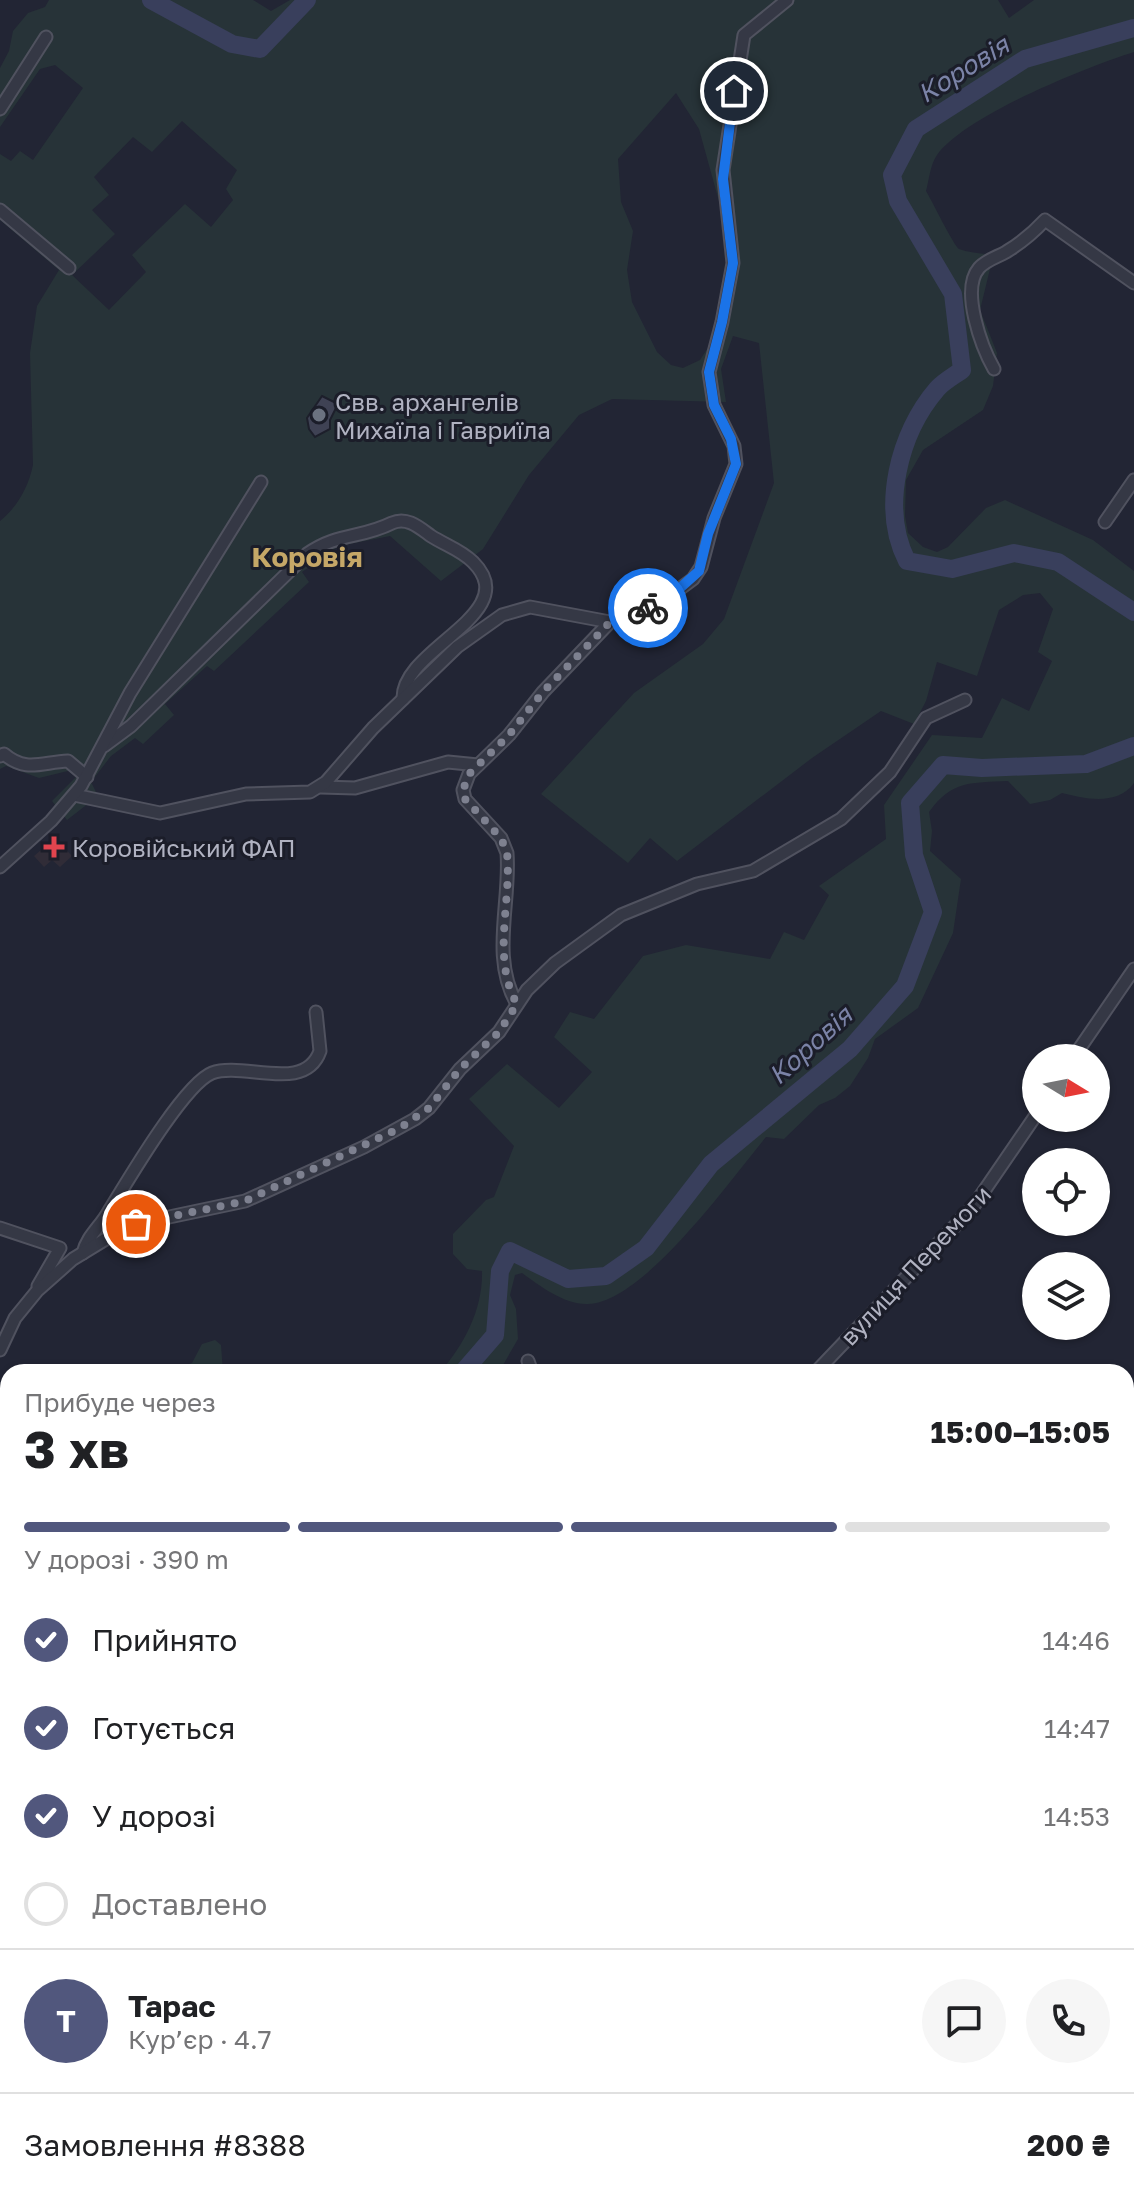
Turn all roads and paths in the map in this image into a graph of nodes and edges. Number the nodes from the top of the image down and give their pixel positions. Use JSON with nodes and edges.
{"nodes":[{"id":1,"x":787,"y":0,"type":"edge"},
{"id":2,"x":46,"y":37,"type":"dead end"},
{"id":3,"x":0,"y":109,"type":"edge"},
{"id":4,"x":0,"y":210,"type":"edge"},
{"id":5,"x":69,"y":268,"type":"dead end"},
{"id":6,"x":1134,"y":283,"type":"edge"},
{"id":7,"x":994,"y":369,"type":"dead end"},
{"id":8,"x":1134,"y":480,"type":"edge"},
{"id":9,"x":261,"y":482,"type":"dead end"},
{"id":10,"x":1105,"y":522,"type":"dead end"},
{"id":11,"x":610,"y":622,"type":"junction"},
{"id":12,"x":403,"y":699,"type":"junction"},
{"id":13,"x":965,"y":700,"type":"dead end"},
{"id":14,"x":104,"y":746,"type":"junction"},
{"id":15,"x":1,"y":751,"type":"edge"},
{"id":16,"x":478,"y":765,"type":"junction"},
{"id":17,"x":87,"y":777,"type":"junction"},
{"id":18,"x":321,"y":787,"type":"junction"},
{"id":19,"x":74,"y":795,"type":"junction"},
{"id":20,"x":0,"y":867,"type":"edge"},
{"id":21,"x":1134,"y":969,"type":"edge"},
{"id":22,"x":517,"y":1004,"type":"junction"},
{"id":23,"x":316,"y":1012,"type":"dead end"},
{"id":24,"x":1083,"y":1044,"type":"edge"},
{"id":25,"x":1024,"y":1132,"type":"edge"},
{"id":26,"x":0,"y":1228,"type":"edge"},
{"id":27,"x":83,"y":1253,"type":"junction"},
{"id":28,"x":37,"y":1291,"type":"junction"},
{"id":29,"x":0,"y":1350,"type":"edge"},
{"id":30,"x":824,"y":1364,"type":"edge"}],
"edges":[{"from":1,"to":11,"type":"street"},
{"from":2,"to":3,"type":"street"},
{"from":4,"to":5,"type":"street"},
{"from":6,"to":7,"type":"street"},
{"from":8,"to":10,"type":"street"},
{"from":9,"to":14,"type":"street"},
{"from":11,"to":12,"type":"street"},
{"from":11,"to":16,"type":"street"},
{"from":12,"to":14,"type":"street"},
{"from":12,"to":18,"type":"street"},
{"from":13,"to":22,"type":"street"},
{"from":14,"to":17,"type":"street"},
{"from":15,"to":17,"type":"street"},
{"from":16,"to":18,"type":"street"},
{"from":16,"to":22,"type":"street"},
{"from":17,"to":19,"type":"street"},
{"from":18,"to":19,"type":"street"},
{"from":19,"to":20,"type":"street"},
{"from":21,"to":24,"type":"street"},
{"from":22,"to":27,"type":"street"},
{"from":23,"to":27,"type":"street"},
{"from":25,"to":30,"type":"street","name":"вулиця Перемоги"},
{"from":26,"to":28,"type":"street"},
{"from":27,"to":28,"type":"street"},
{"from":28,"to":29,"type":"street"}]}
